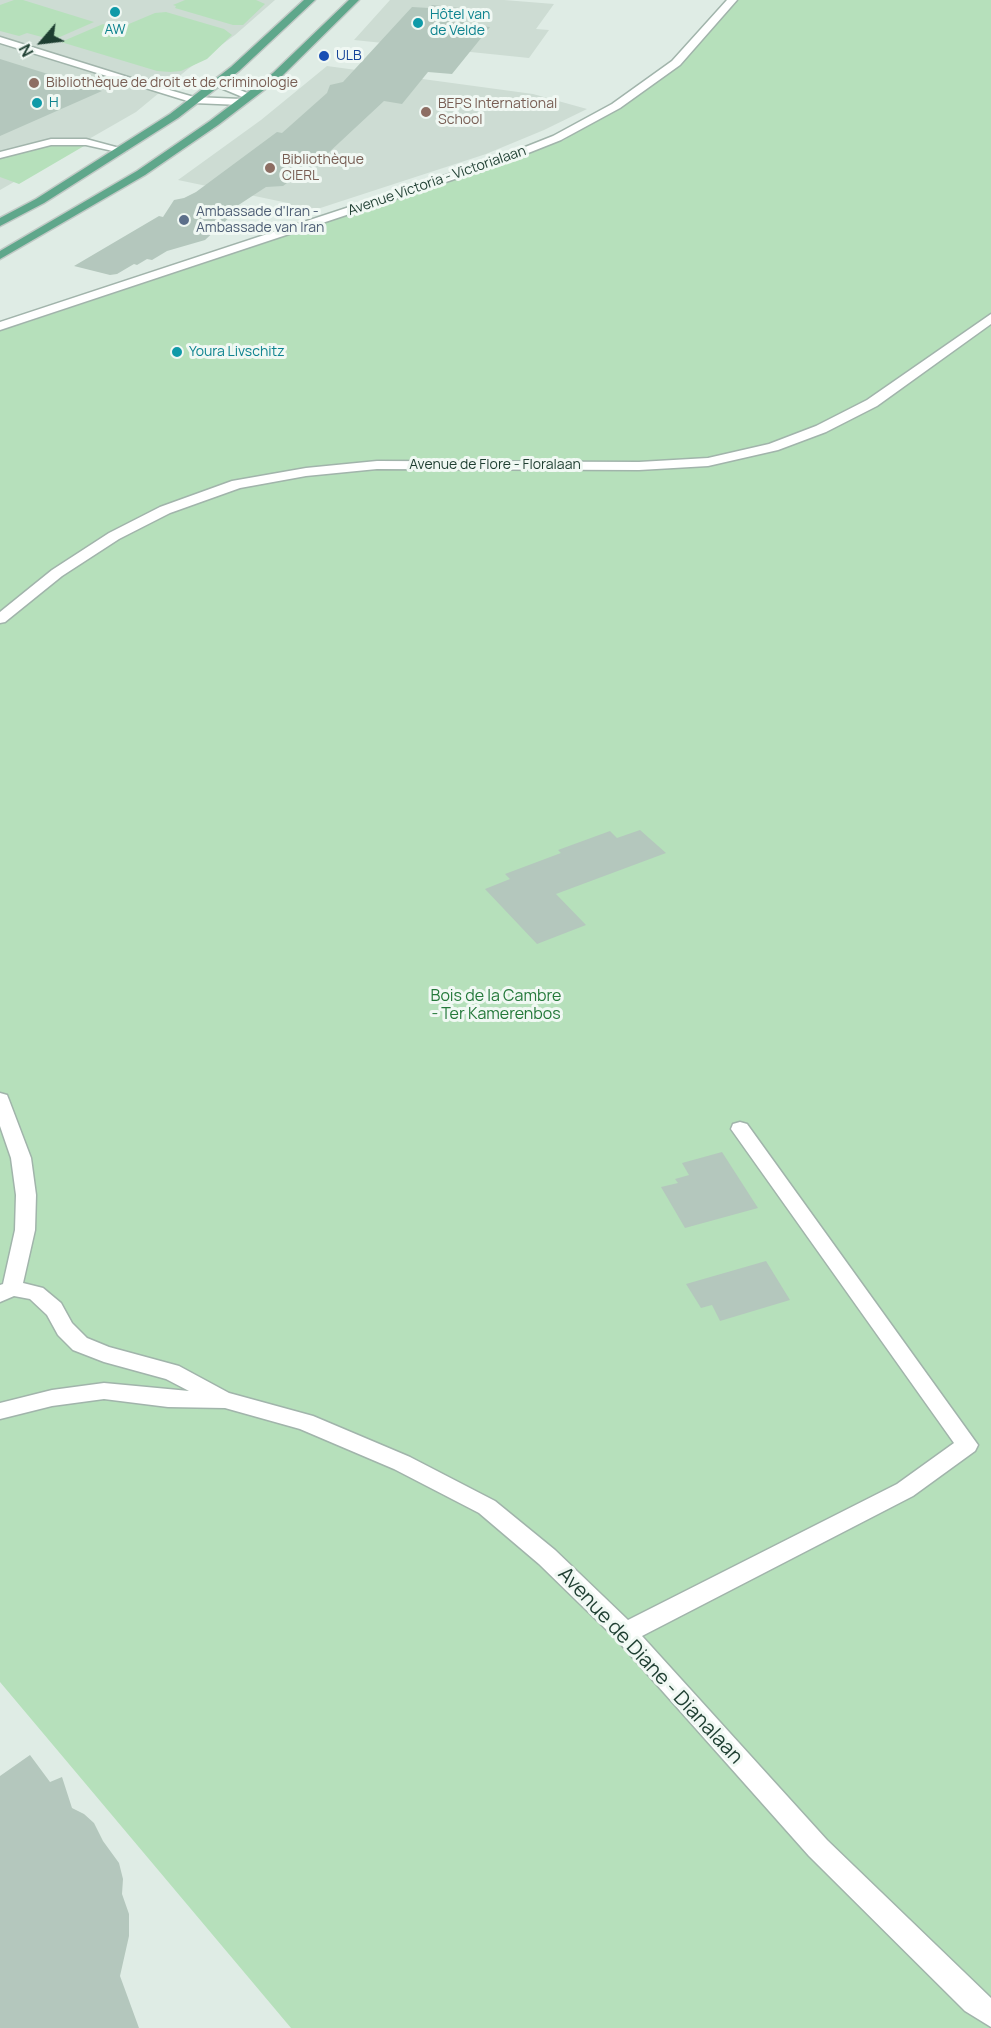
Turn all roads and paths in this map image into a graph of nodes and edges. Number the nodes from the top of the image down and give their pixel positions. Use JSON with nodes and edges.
{"nodes":[{"id":1,"x":310,"y":0,"type":"edge"},
{"id":2,"x":354,"y":0,"type":"edge"},
{"id":3,"x":732,"y":0,"type":"edge"},
{"id":4,"x":0,"y":40,"type":"edge"},
{"id":5,"x":131,"y":80,"type":"junction"},
{"id":6,"x":217,"y":83,"type":"junction"},
{"id":7,"x":245,"y":99,"type":"junction"},
{"id":8,"x":194,"y":100,"type":"junction"},
{"id":9,"x":122,"y":150,"type":"junction"},
{"id":10,"x":0,"y":154,"type":"edge"},
{"id":11,"x":0,"y":223,"type":"edge"},
{"id":12,"x":0,"y":256,"type":"edge"},
{"id":13,"x":991,"y":318,"type":"edge"},
{"id":14,"x":0,"y":326,"type":"edge"},
{"id":15,"x":0,"y":619,"type":"edge"},
{"id":16,"x":0,"y":1100,"type":"edge"},
{"id":17,"x":740,"y":1129,"type":"dead end"},
{"id":18,"x":6,"y":1291,"type":"edge"},
{"id":19,"x":225,"y":1400,"type":"junction"},
{"id":20,"x":0,"y":1411,"type":"edge"},
{"id":21,"x":625,"y":1633,"type":"junction"},
{"id":22,"x":991,"y":2014,"type":"edge"}],
"edges":[{"from":1,"to":6,"type":"main road"},
{"from":2,"to":7,"type":"main road"},
{"from":3,"to":14,"type":"street","name":"Avenue Victoria - Victorialaan"},
{"from":4,"to":5,"type":"street"},
{"from":5,"to":6,"type":"street"},
{"from":5,"to":8,"type":"street"},
{"from":6,"to":7,"type":"street"},
{"from":6,"to":8,"type":"main road"},
{"from":7,"to":8,"type":"street"},
{"from":7,"to":12,"type":"main road"},
{"from":8,"to":9,"type":"main road"},
{"from":9,"to":10,"type":"street"},
{"from":9,"to":11,"type":"main road"},
{"from":13,"to":15,"type":"street","name":"Avenue de Flore - Floralaan"},
{"from":16,"to":18,"type":"street"},
{"from":17,"to":21,"type":"street"},
{"from":18,"to":19,"type":"street"},
{"from":19,"to":20,"type":"street","name":"Avenue de Diane - Dianalaan"},
{"from":19,"to":21,"type":"street","name":"Avenue de Diane - Dianalaan"},
{"from":21,"to":22,"type":"street","name":"Avenue de Diane - Dianalaan"}]}
